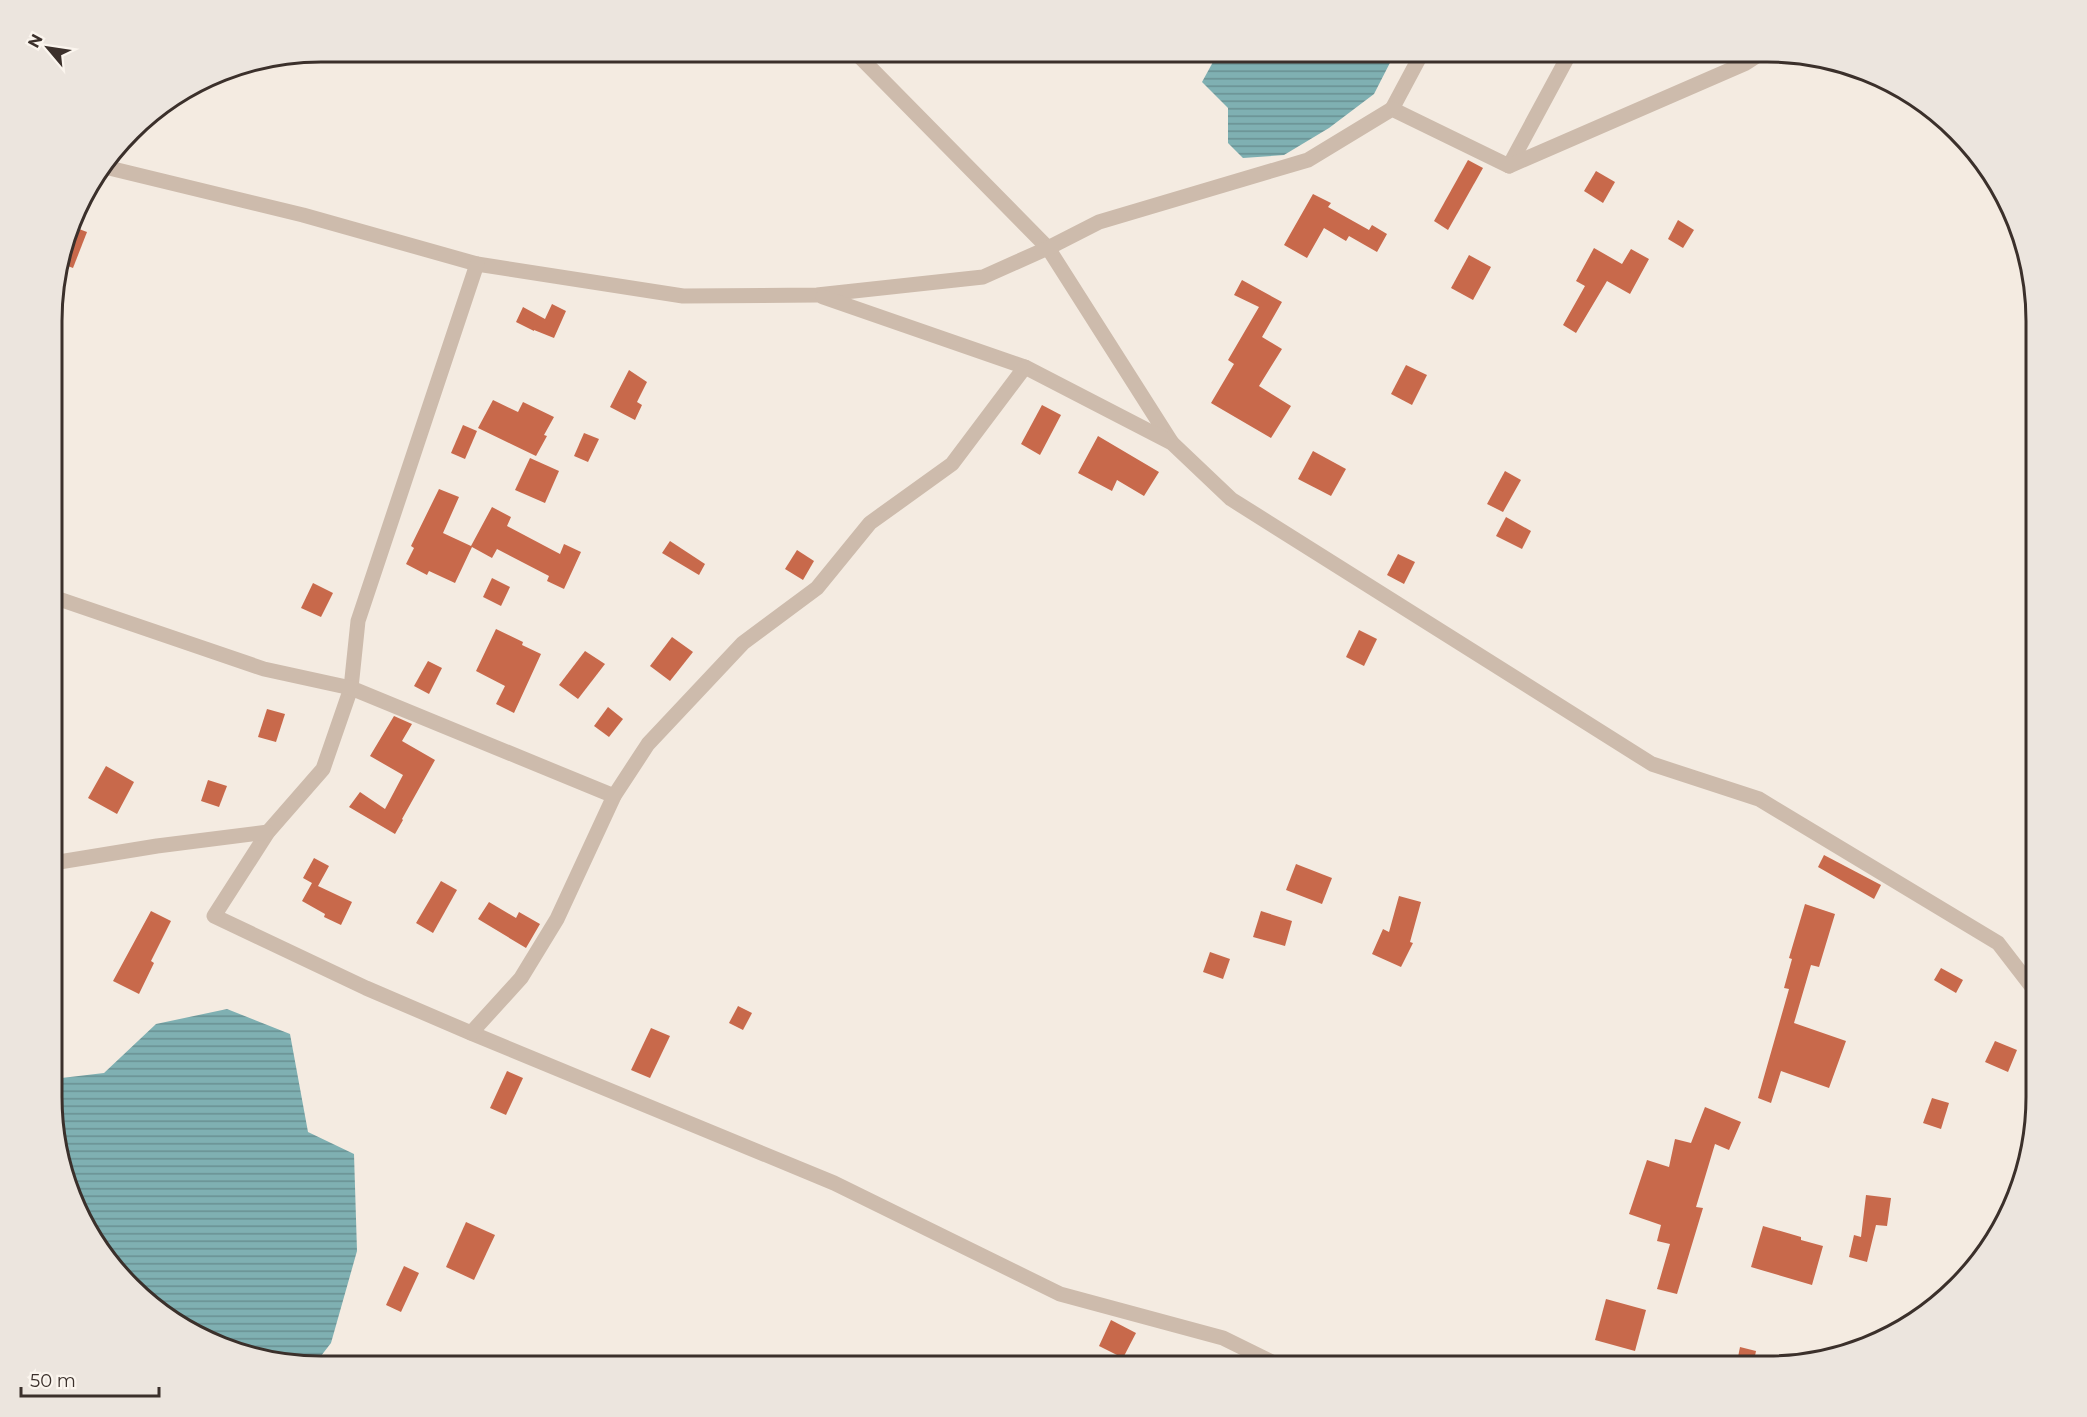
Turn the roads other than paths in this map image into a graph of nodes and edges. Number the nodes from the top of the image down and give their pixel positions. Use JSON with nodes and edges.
{"nodes":[{"id":1,"x":864,"y":61,"type":"edge"},
{"id":2,"x":1418,"y":61,"type":"edge"},
{"id":3,"x":1566,"y":61,"type":"edge"},
{"id":4,"x":1749,"y":61,"type":"edge"},
{"id":5,"x":1392,"y":109,"type":"junction"},
{"id":6,"x":1509,"y":166,"type":"junction"},
{"id":7,"x":111,"y":168,"type":"edge"},
{"id":8,"x":1048,"y":248,"type":"junction"},
{"id":9,"x":477,"y":264,"type":"junction"},
{"id":10,"x":817,"y":295,"type":"junction"},
{"id":11,"x":1025,"y":367,"type":"junction"},
{"id":12,"x":1172,"y":443,"type":"junction"},
{"id":13,"x":62,"y":600,"type":"edge"},
{"id":14,"x":351,"y":688,"type":"junction"},
{"id":15,"x":614,"y":796,"type":"junction"},
{"id":16,"x":268,"y":832,"type":"junction"},
{"id":17,"x":62,"y":862,"type":"edge"},
{"id":18,"x":2026,"y":978,"type":"edge"},
{"id":19,"x":471,"y":1033,"type":"junction"},
{"id":20,"x":1260,"y":1356,"type":"edge"}],
"edges":[{"from":1,"to":8,"type":"street"},
{"from":2,"to":5,"type":"street"},
{"from":3,"to":6,"type":"street"},
{"from":4,"to":6,"type":"street"},
{"from":5,"to":6,"type":"street"},
{"from":5,"to":8,"type":"street"},
{"from":7,"to":9,"type":"street"},
{"from":8,"to":10,"type":"street"},
{"from":8,"to":12,"type":"street"},
{"from":9,"to":10,"type":"street"},
{"from":9,"to":14,"type":"street"},
{"from":10,"to":11,"type":"street"},
{"from":11,"to":12,"type":"street"},
{"from":11,"to":15,"type":"street"},
{"from":12,"to":18,"type":"street"},
{"from":13,"to":14,"type":"street"},
{"from":14,"to":15,"type":"street"},
{"from":14,"to":16,"type":"street"},
{"from":15,"to":19,"type":"street"},
{"from":16,"to":17,"type":"street"},
{"from":16,"to":19,"type":"street"},
{"from":19,"to":20,"type":"street"}]}
